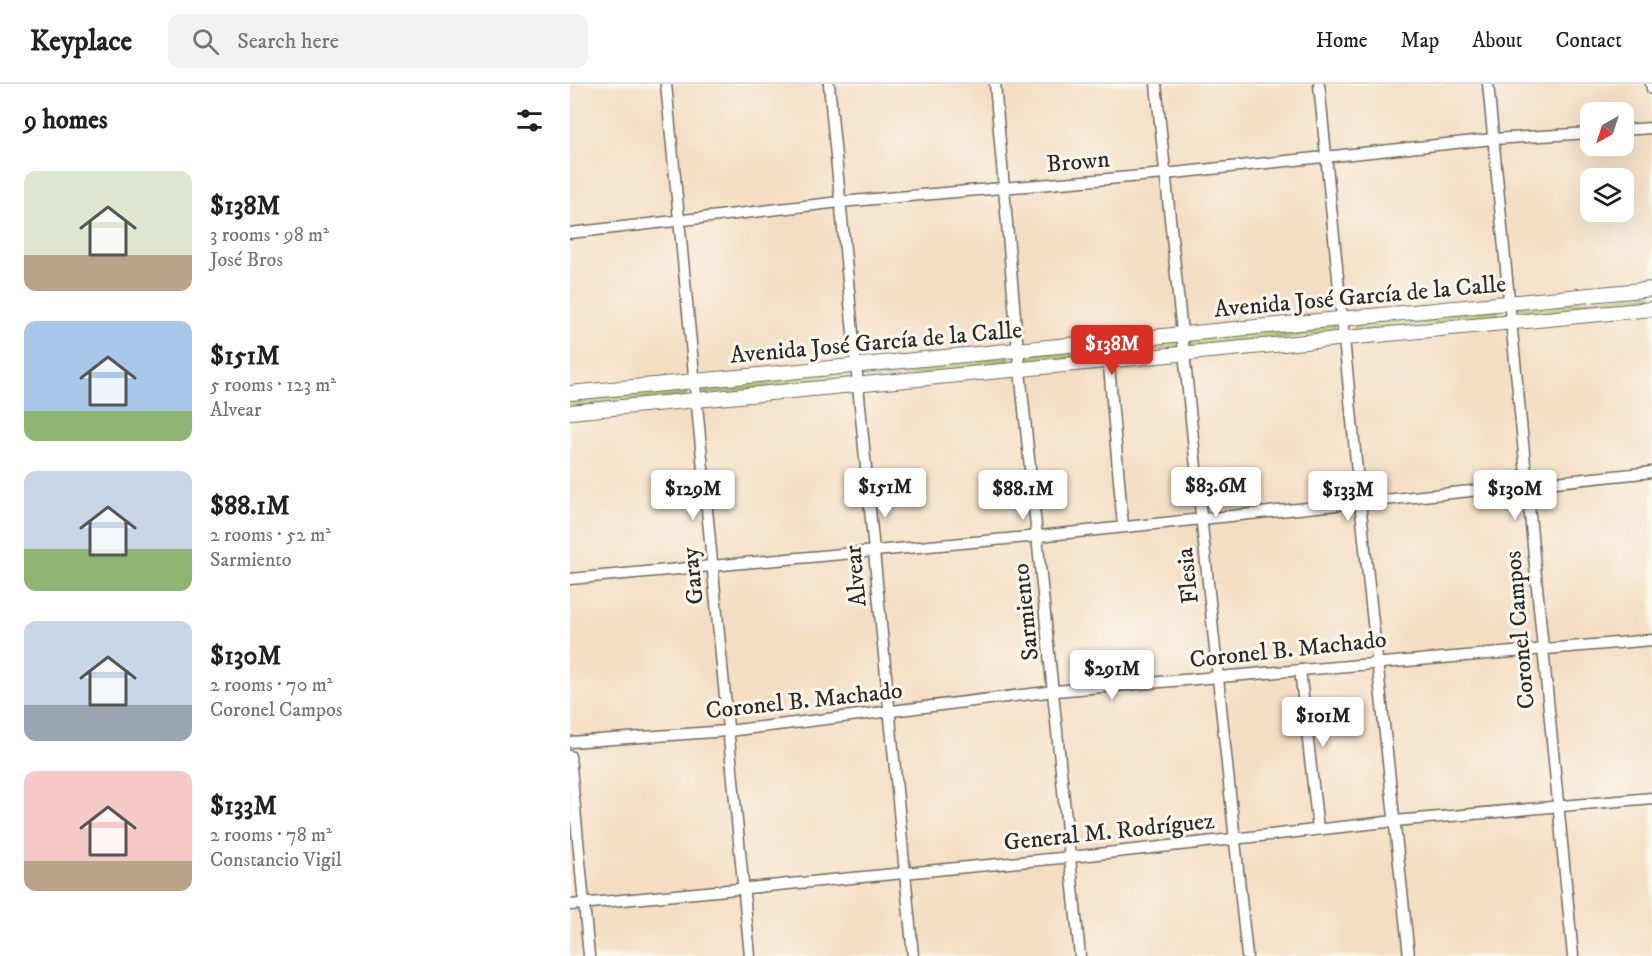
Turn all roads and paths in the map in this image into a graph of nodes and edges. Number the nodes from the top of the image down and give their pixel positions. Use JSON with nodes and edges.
{"nodes":[{"id":1,"x":666,"y":84,"type":"edge"},
{"id":2,"x":829,"y":84,"type":"edge"},
{"id":3,"x":995,"y":84,"type":"edge"},
{"id":4,"x":1156,"y":84,"type":"edge"},
{"id":5,"x":1319,"y":84,"type":"edge"},
{"id":6,"x":1488,"y":84,"type":"edge"},
{"id":7,"x":1652,"y":84,"type":"edge"},
{"id":8,"x":1652,"y":89,"type":"edge"},
{"id":9,"x":1652,"y":128,"type":"edge"},
{"id":10,"x":1634,"y":129,"type":"edge"},
{"id":11,"x":1580,"y":134,"type":"edge"},
{"id":12,"x":1493,"y":139,"type":"junction"},
{"id":13,"x":1326,"y":155,"type":"junction"},
{"id":14,"x":1165,"y":174,"type":"junction"},
{"id":15,"x":1005,"y":189,"type":"junction"},
{"id":16,"x":840,"y":202,"type":"junction"},
{"id":17,"x":679,"y":219,"type":"junction"},
{"id":18,"x":570,"y":233,"type":"edge"},
{"id":19,"x":1652,"y":289,"type":"edge"},
{"id":20,"x":1508,"y":304,"type":"junction"},
{"id":21,"x":1652,"y":309,"type":"edge"},
{"id":22,"x":1342,"y":320,"type":"junction"},
{"id":23,"x":1510,"y":322,"type":"junction"},
{"id":24,"x":1180,"y":335,"type":"junction"},
{"id":25,"x":1344,"y":338,"type":"junction"},
{"id":26,"x":1107,"y":343,"type":"junction"},
{"id":27,"x":1018,"y":351,"type":"junction"},
{"id":28,"x":1183,"y":354,"type":"junction"},
{"id":29,"x":1110,"y":361,"type":"junction"},
{"id":30,"x":854,"y":366,"type":"junction"},
{"id":31,"x":1020,"y":370,"type":"junction"},
{"id":32,"x":693,"y":382,"type":"junction"},
{"id":33,"x":856,"y":386,"type":"junction"},
{"id":34,"x":570,"y":393,"type":"edge"},
{"id":35,"x":695,"y":399,"type":"junction"},
{"id":36,"x":570,"y":412,"type":"edge"},
{"id":37,"x":1652,"y":472,"type":"edge"},
{"id":38,"x":1527,"y":486,"type":"junction"},
{"id":39,"x":1360,"y":502,"type":"junction"},
{"id":40,"x":1202,"y":517,"type":"junction"},
{"id":41,"x":1123,"y":526,"type":"junction"},
{"id":42,"x":1039,"y":536,"type":"junction"},
{"id":43,"x":874,"y":549,"type":"junction"},
{"id":44,"x":712,"y":566,"type":"junction"},
{"id":45,"x":570,"y":579,"type":"edge"},
{"id":46,"x":1652,"y":640,"type":"edge"},
{"id":47,"x":1541,"y":648,"type":"junction"},
{"id":48,"x":1378,"y":661,"type":"junction"},
{"id":49,"x":1300,"y":670,"type":"junction"},
{"id":50,"x":1220,"y":678,"type":"junction"},
{"id":51,"x":1055,"y":691,"type":"junction"},
{"id":52,"x":889,"y":713,"type":"junction"},
{"id":53,"x":728,"y":731,"type":"junction"},
{"id":54,"x":570,"y":742,"type":"edge"},
{"id":55,"x":570,"y":756,"type":"edge"},
{"id":56,"x":1652,"y":798,"type":"edge"},
{"id":57,"x":1558,"y":808,"type":"junction"},
{"id":58,"x":1395,"y":821,"type":"junction"},
{"id":59,"x":1318,"y":829,"type":"junction"},
{"id":60,"x":1234,"y":839,"type":"junction"},
{"id":61,"x":1071,"y":857,"type":"junction"},
{"id":62,"x":904,"y":873,"type":"junction"},
{"id":63,"x":743,"y":889,"type":"junction"},
{"id":64,"x":584,"y":903,"type":"junction"},
{"id":65,"x":570,"y":905,"type":"edge"},
{"id":66,"x":589,"y":956,"type":"edge"},
{"id":67,"x":750,"y":956,"type":"edge"},
{"id":68,"x":912,"y":956,"type":"edge"},
{"id":69,"x":1080,"y":956,"type":"edge"},
{"id":70,"x":1247,"y":956,"type":"edge"},
{"id":71,"x":1409,"y":956,"type":"edge"},
{"id":72,"x":1573,"y":956,"type":"edge"}],
"edges":[{"from":1,"to":17,"type":"street","name":"Garay"},
{"from":2,"to":16,"type":"street","name":"Alvear"},
{"from":3,"to":15,"type":"street","name":"Sarmiento"},
{"from":4,"to":14,"type":"street","name":"Flesia"},
{"from":5,"to":13,"type":"street"},
{"from":6,"to":12,"type":"street","name":"Coronel Campos"},
{"from":7,"to":8,"type":"street"},
{"from":9,"to":10,"type":"street"},
{"from":11,"to":12,"type":"street","name":"Brown"},
{"from":12,"to":13,"type":"street","name":"Brown"},
{"from":12,"to":20,"type":"street","name":"Coronel Campos"},
{"from":13,"to":14,"type":"street","name":"Brown"},
{"from":13,"to":22,"type":"street"},
{"from":14,"to":15,"type":"street","name":"Brown"},
{"from":14,"to":24,"type":"street","name":"Flesia"},
{"from":15,"to":16,"type":"street","name":"Brown"},
{"from":15,"to":27,"type":"street","name":"Sarmiento"},
{"from":16,"to":17,"type":"street","name":"Brown"},
{"from":16,"to":30,"type":"street","name":"Alvear"},
{"from":17,"to":18,"type":"street","name":"Brown"},
{"from":17,"to":32,"type":"street","name":"Garay"},
{"from":19,"to":20,"type":"main road","name":"Avenida José García de la Calle"},
{"from":20,"to":22,"type":"main road","name":"Avenida José García de la Calle"},
{"from":20,"to":23,"type":"street","name":"Coronel Campos"},
{"from":21,"to":23,"type":"main road","name":"Avenida José García de la Calle"},
{"from":22,"to":24,"type":"main road","name":"Avenida José García de la Calle"},
{"from":22,"to":25,"type":"street"},
{"from":23,"to":25,"type":"main road","name":"Avenida José García de la Calle"},
{"from":23,"to":38,"type":"street","name":"Coronel Campos"},
{"from":24,"to":26,"type":"main road","name":"Avenida José García de la Calle"},
{"from":24,"to":28,"type":"street","name":"Flesia"},
{"from":25,"to":28,"type":"main road","name":"Avenida José García de la Calle"},
{"from":25,"to":39,"type":"street"},
{"from":26,"to":27,"type":"main road","name":"Avenida José García de la Calle"},
{"from":26,"to":29,"type":"street"},
{"from":27,"to":30,"type":"main road","name":"Avenida José García de la Calle"},
{"from":27,"to":31,"type":"street","name":"Sarmiento"},
{"from":28,"to":29,"type":"main road","name":"Avenida José García de la Calle"},
{"from":28,"to":40,"type":"street","name":"Flesia"},
{"from":29,"to":31,"type":"main road","name":"Avenida José García de la Calle"},
{"from":29,"to":41,"type":"street"},
{"from":30,"to":32,"type":"main road","name":"Avenida José García de la Calle"},
{"from":30,"to":33,"type":"street","name":"Alvear"},
{"from":31,"to":33,"type":"main road","name":"Avenida José García de la Calle"},
{"from":31,"to":42,"type":"street","name":"Sarmiento"},
{"from":32,"to":34,"type":"main road","name":"Avenida José García de la Calle"},
{"from":32,"to":35,"type":"street","name":"Garay"},
{"from":33,"to":35,"type":"main road","name":"Avenida José García de la Calle"},
{"from":33,"to":43,"type":"street","name":"Alvear"},
{"from":35,"to":36,"type":"main road","name":"Avenida José García de la Calle"},
{"from":35,"to":44,"type":"street","name":"Garay"},
{"from":37,"to":38,"type":"street"},
{"from":38,"to":39,"type":"street"},
{"from":38,"to":47,"type":"street","name":"Coronel Campos"},
{"from":39,"to":40,"type":"street"},
{"from":39,"to":48,"type":"street"},
{"from":40,"to":41,"type":"street"},
{"from":40,"to":50,"type":"street","name":"Flesia"},
{"from":41,"to":42,"type":"street"},
{"from":42,"to":43,"type":"street"},
{"from":42,"to":51,"type":"street","name":"Sarmiento"},
{"from":43,"to":44,"type":"street"},
{"from":43,"to":52,"type":"street","name":"Alvear"},
{"from":44,"to":45,"type":"street"},
{"from":44,"to":53,"type":"street","name":"Garay"},
{"from":46,"to":47,"type":"street","name":"Coronel B. Machado"},
{"from":47,"to":48,"type":"street","name":"Coronel B. Machado"},
{"from":47,"to":57,"type":"street","name":"Coronel Campos"},
{"from":48,"to":49,"type":"street","name":"Coronel B. Machado"},
{"from":48,"to":58,"type":"street"},
{"from":49,"to":50,"type":"street","name":"Coronel B. Machado"},
{"from":49,"to":59,"type":"street"},
{"from":50,"to":51,"type":"street","name":"Coronel B. Machado"},
{"from":50,"to":60,"type":"street","name":"Flesia"},
{"from":51,"to":52,"type":"street","name":"Coronel B. Machado"},
{"from":51,"to":61,"type":"street","name":"Sarmiento"},
{"from":52,"to":53,"type":"street","name":"Coronel B. Machado"},
{"from":52,"to":62,"type":"street","name":"Alvear"},
{"from":53,"to":54,"type":"street","name":"Coronel B. Machado"},
{"from":53,"to":63,"type":"street","name":"Garay"},
{"from":55,"to":64,"type":"street"},
{"from":56,"to":57,"type":"street","name":"General M. Rodríguez"},
{"from":57,"to":58,"type":"street","name":"General M. Rodríguez"},
{"from":57,"to":72,"type":"street","name":"Coronel Campos"},
{"from":58,"to":59,"type":"street","name":"General M. Rodríguez"},
{"from":58,"to":71,"type":"street"},
{"from":59,"to":60,"type":"street","name":"General M. Rodríguez"},
{"from":60,"to":61,"type":"street","name":"General M. Rodríguez"},
{"from":60,"to":70,"type":"street","name":"Flesia"},
{"from":61,"to":62,"type":"street","name":"General M. Rodríguez"},
{"from":61,"to":69,"type":"street","name":"Sarmiento"},
{"from":62,"to":63,"type":"street","name":"General M. Rodríguez"},
{"from":62,"to":68,"type":"street","name":"Alvear"},
{"from":63,"to":64,"type":"street","name":"General M. Rodríguez"},
{"from":63,"to":67,"type":"street","name":"Garay"},
{"from":64,"to":65,"type":"street","name":"General M. Rodríguez"},
{"from":64,"to":66,"type":"street"}]}
